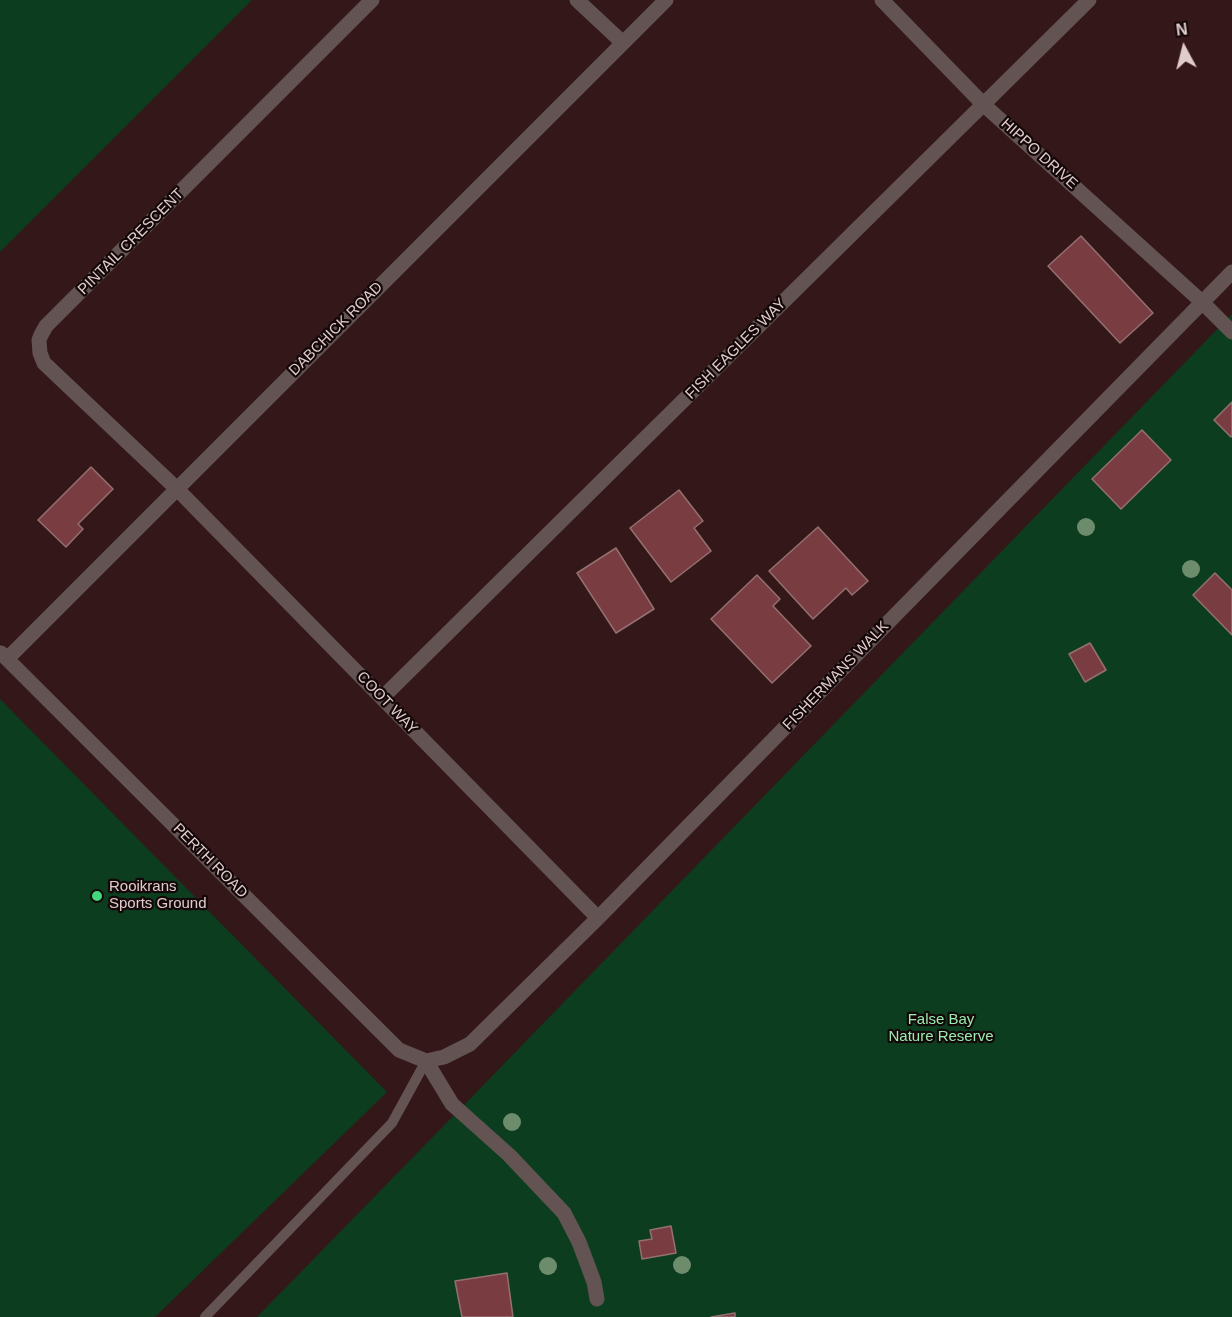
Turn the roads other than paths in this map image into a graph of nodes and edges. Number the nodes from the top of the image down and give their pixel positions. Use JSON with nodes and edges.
{"nodes":[{"id":1,"x":372,"y":0,"type":"edge"},
{"id":2,"x":577,"y":0,"type":"edge"},
{"id":3,"x":666,"y":0,"type":"edge"},
{"id":4,"x":882,"y":0,"type":"edge"},
{"id":5,"x":1089,"y":0,"type":"edge"},
{"id":6,"x":623,"y":43,"type":"junction"},
{"id":7,"x":984,"y":105,"type":"junction"},
{"id":8,"x":1232,"y":272,"type":"edge"},
{"id":9,"x":1202,"y":302,"type":"junction"},
{"id":10,"x":1232,"y":332,"type":"edge"},
{"id":11,"x":177,"y":489,"type":"junction"},
{"id":12,"x":3,"y":655,"type":"edge"},
{"id":13,"x":382,"y":698,"type":"junction"},
{"id":14,"x":598,"y":918,"type":"junction"},
{"id":15,"x":426,"y":1061,"type":"junction"},
{"id":16,"x":597,"y":1299,"type":"dead end"},
{"id":17,"x":205,"y":1317,"type":"edge"}],
"edges":[{"from":1,"to":11,"type":"street","name":"PINTAIL CRESCENT"},
{"from":2,"to":6,"type":"street"},
{"from":3,"to":6,"type":"street","name":"DABCHICK ROAD"},
{"from":4,"to":7,"type":"street","name":"HIPPO DRIVE"},
{"from":5,"to":7,"type":"street","name":"FISH EAGLES WAY"},
{"from":6,"to":11,"type":"street","name":"DABCHICK ROAD"},
{"from":7,"to":9,"type":"street","name":"HIPPO DRIVE"},
{"from":7,"to":13,"type":"street","name":"FISH EAGLES WAY"},
{"from":8,"to":9,"type":"street","name":"FISHERMANS WALK"},
{"from":9,"to":10,"type":"street","name":"HIPPO DRIVE"},
{"from":9,"to":14,"type":"street","name":"FISHERMANS WALK"},
{"from":11,"to":12,"type":"street","name":"DABCHICK ROAD"},
{"from":11,"to":13,"type":"street","name":"COOT WAY"},
{"from":12,"to":15,"type":"street","name":"PERTH ROAD"},
{"from":13,"to":14,"type":"street","name":"COOT WAY"},
{"from":14,"to":15,"type":"street","name":"FISHERMANS WALK"},
{"from":15,"to":16,"type":"street"},
{"from":15,"to":17,"type":"lane"}]}
